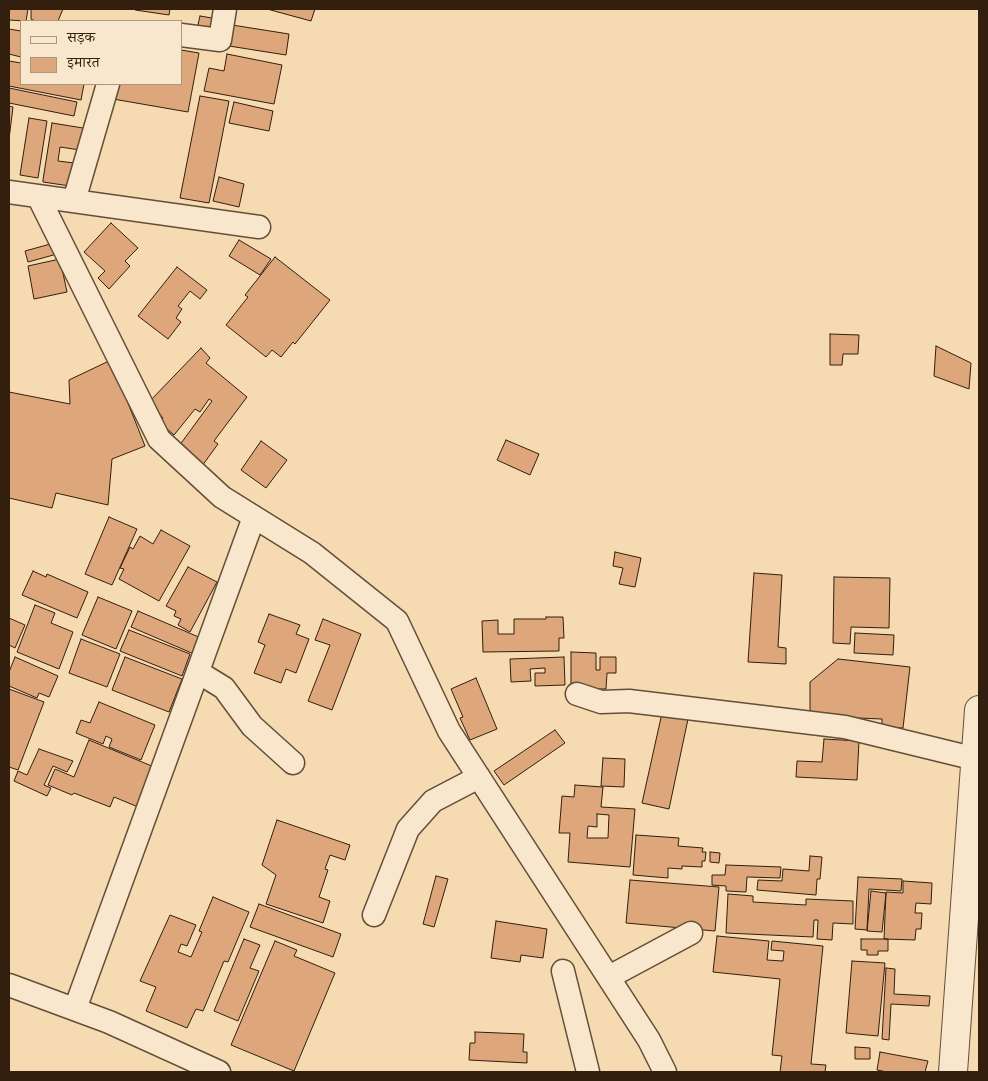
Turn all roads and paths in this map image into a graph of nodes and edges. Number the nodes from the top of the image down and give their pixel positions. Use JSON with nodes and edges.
{"nodes":[{"id":1,"x":225,"y":9,"type":"edge"},
{"id":2,"x":182,"y":35,"type":"edge"},
{"id":3,"x":108,"y":85,"type":"edge"},
{"id":4,"x":9,"y":192,"type":"edge"},
{"id":5,"x":38,"y":196,"type":"junction"},
{"id":6,"x":74,"y":201,"type":"junction"},
{"id":7,"x":259,"y":227,"type":"dead end"},
{"id":8,"x":254,"y":517,"type":"junction"},
{"id":9,"x":198,"y":672,"type":"junction"},
{"id":10,"x":577,"y":694,"type":"dead end"},
{"id":11,"x":979,"y":710,"type":"edge"},
{"id":12,"x":976,"y":759,"type":"junction"},
{"id":13,"x":293,"y":764,"type":"dead end"},
{"id":14,"x":479,"y":777,"type":"junction"},
{"id":15,"x":374,"y":915,"type":"dead end"},
{"id":16,"x":690,"y":933,"type":"dead end"},
{"id":17,"x":563,"y":972,"type":"dead end"},
{"id":18,"x":609,"y":977,"type":"junction"},
{"id":19,"x":9,"y":985,"type":"edge"},
{"id":20,"x":75,"y":1009,"type":"junction"},
{"id":21,"x":219,"y":1072,"type":"edge"},
{"id":22,"x":588,"y":1072,"type":"edge"},
{"id":23,"x":665,"y":1072,"type":"edge"},
{"id":24,"x":954,"y":1072,"type":"edge"}],
"edges":[{"from":1,"to":2,"type":"street"},
{"from":3,"to":6,"type":"street"},
{"from":4,"to":5,"type":"street"},
{"from":5,"to":6,"type":"street"},
{"from":5,"to":8,"type":"street"},
{"from":6,"to":7,"type":"street"},
{"from":8,"to":9,"type":"street"},
{"from":8,"to":14,"type":"street"},
{"from":9,"to":13,"type":"street"},
{"from":9,"to":20,"type":"street"},
{"from":10,"to":12,"type":"street"},
{"from":11,"to":12,"type":"street"},
{"from":12,"to":24,"type":"street"},
{"from":14,"to":15,"type":"street"},
{"from":14,"to":18,"type":"street"},
{"from":16,"to":18,"type":"street"},
{"from":17,"to":22,"type":"street"},
{"from":18,"to":23,"type":"street"},
{"from":19,"to":20,"type":"street"},
{"from":20,"to":21,"type":"street"}]}
